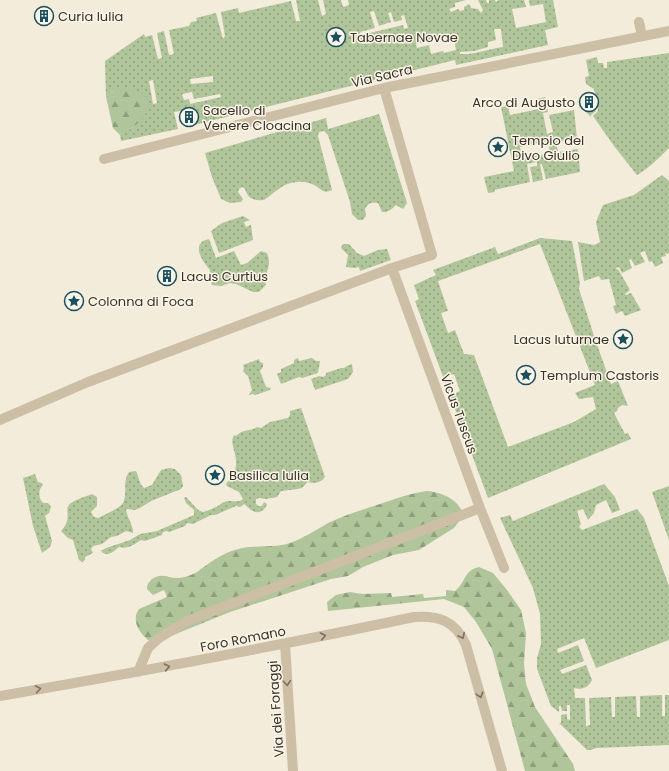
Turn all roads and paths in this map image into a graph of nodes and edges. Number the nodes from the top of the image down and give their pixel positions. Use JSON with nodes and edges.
{"nodes":[{"id":1,"x":639,"y":22,"type":"dead end"},
{"id":2,"x":669,"y":31,"type":"edge"},
{"id":3,"x":642,"y":36,"type":"junction"},
{"id":4,"x":384,"y":88,"type":"junction"},
{"id":5,"x":104,"y":159,"type":"dead end"},
{"id":6,"x":392,"y":268,"type":"junction"},
{"id":7,"x":0,"y":420,"type":"edge"},
{"id":8,"x":480,"y":508,"type":"junction"},
{"id":9,"x":504,"y":568,"type":"dead end"},
{"id":10,"x":285,"y":644,"type":"junction"},
{"id":11,"x":138,"y":672,"type":"junction"},
{"id":12,"x":0,"y":696,"type":"edge"},
{"id":13,"x":293,"y":771,"type":"edge"},
{"id":14,"x":502,"y":771,"type":"edge"}],
"edges":[{"from":1,"to":3,"type":"street"},
{"from":2,"to":3,"type":"street","name":"Via Sacra"},
{"from":3,"to":4,"type":"street","name":"Via Sacra"},
{"from":4,"to":5,"type":"street","name":"Via Sacra"},
{"from":4,"to":6,"type":"street"},
{"from":6,"to":7,"type":"street"},
{"from":6,"to":8,"type":"street","name":"Vicus Tuscus"},
{"from":8,"to":9,"type":"street","name":"Vicus Tuscus"},
{"from":8,"to":11,"type":"street"},
{"from":11,"to":10,"type":"street","name":"Foro Romano","one_way":true},
{"from":10,"to":13,"type":"street","name":"Via dei Foraggi","one_way":true},
{"from":10,"to":14,"type":"street","name":"Foro Romano","one_way":true},
{"from":12,"to":11,"type":"street","name":"Foro Romano","one_way":true}]}
